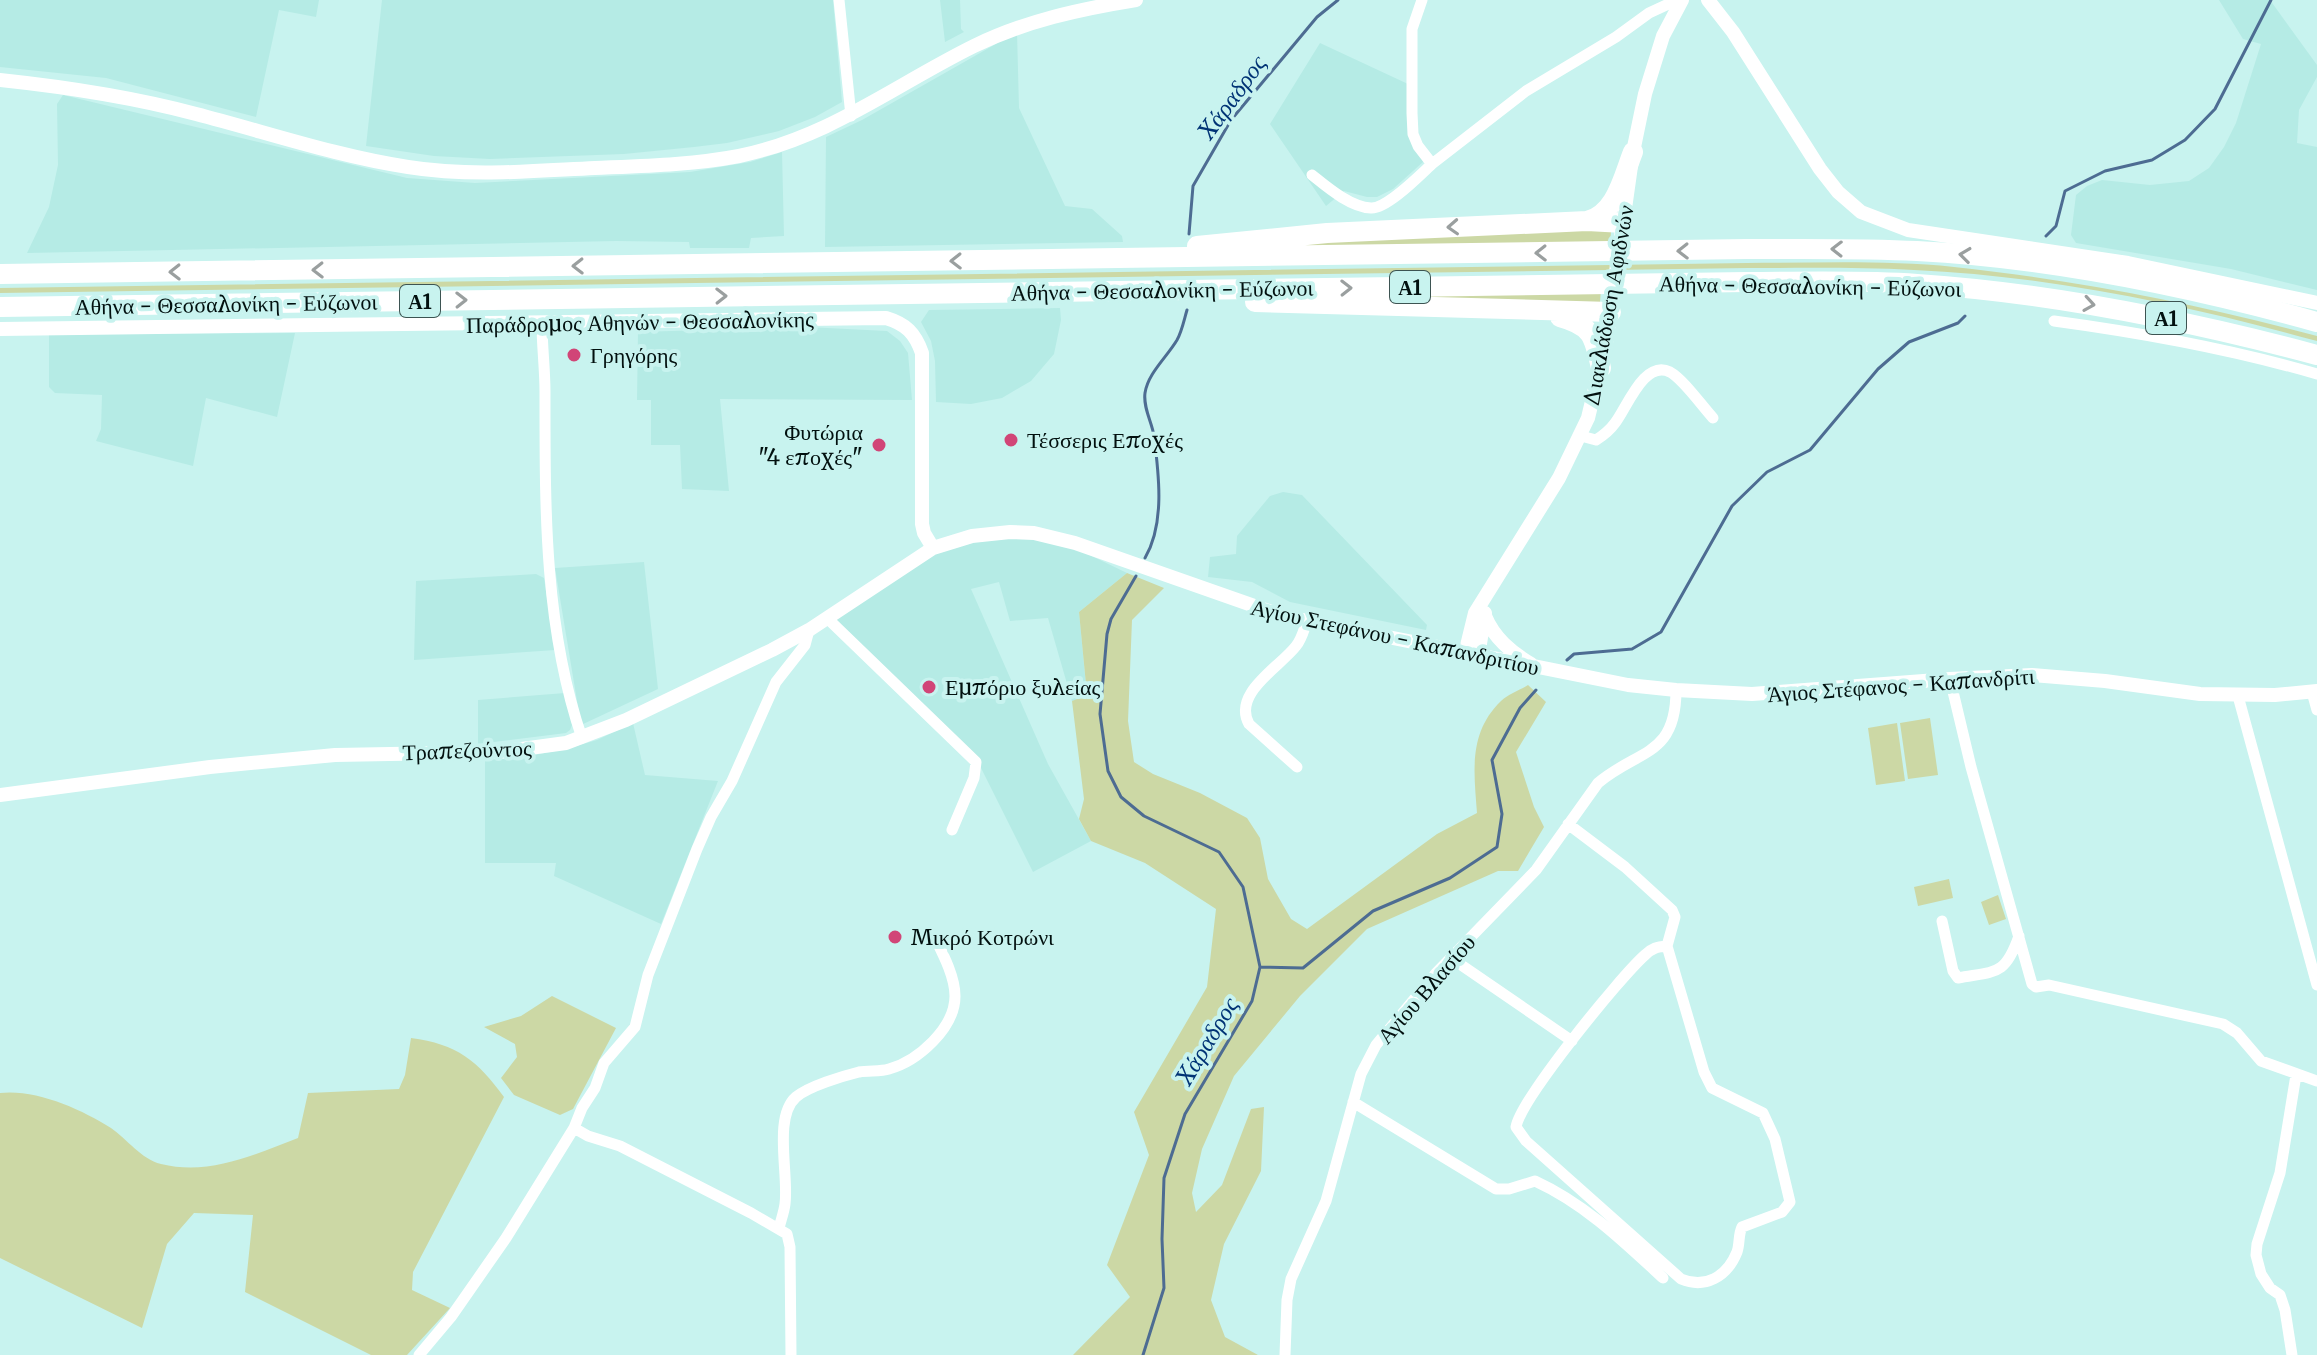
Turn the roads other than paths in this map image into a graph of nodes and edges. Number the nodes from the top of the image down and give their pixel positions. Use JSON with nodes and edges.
{"nodes":[{"id":1,"x":839,"y":0,"type":"edge"},
{"id":2,"x":1136,"y":0,"type":"edge"},
{"id":3,"x":1422,"y":0,"type":"edge"},
{"id":4,"x":1680,"y":0,"type":"edge"},
{"id":5,"x":1708,"y":0,"type":"edge"},
{"id":6,"x":1720,"y":0,"type":"edge"},
{"id":7,"x":1733,"y":32,"type":"junction"},
{"id":8,"x":0,"y":80,"type":"edge"},
{"id":9,"x":851,"y":116,"type":"junction"},
{"id":10,"x":1633,"y":152,"type":"junction"},
{"id":11,"x":1432,"y":164,"type":"junction"},
{"id":12,"x":1312,"y":175,"type":"dead end"},
{"id":13,"x":1587,"y":221,"type":"junction"},
{"id":14,"x":1623,"y":229,"type":"junction"},
{"id":15,"x":1074,"y":259,"type":"junction"},
{"id":16,"x":0,"y":274,"type":"edge"},
{"id":17,"x":1807,"y":282,"type":"junction"},
{"id":18,"x":1832,"y":289,"type":"dead end"},
{"id":19,"x":1072,"y":291,"type":"junction"},
{"id":20,"x":2317,"y":303,"type":"edge"},
{"id":21,"x":1612,"y":305,"type":"junction"},
{"id":22,"x":0,"y":307,"type":"edge"},
{"id":23,"x":1537,"y":311,"type":"junction"},
{"id":24,"x":2054,"y":321,"type":"dead end"},
{"id":25,"x":2317,"y":322,"type":"edge"},
{"id":26,"x":542,"y":324,"type":"junction"},
{"id":27,"x":0,"y":329,"type":"edge"},
{"id":28,"x":2317,"y":355,"type":"edge"},
{"id":29,"x":1601,"y":368,"type":"junction"},
{"id":30,"x":2317,"y":374,"type":"edge"},
{"id":31,"x":1713,"y":418,"type":"dead end"},
{"id":32,"x":1581,"y":436,"type":"junction"},
{"id":33,"x":933,"y":548,"type":"junction"},
{"id":34,"x":1487,"y":593,"type":"junction"},
{"id":35,"x":1485,"y":616,"type":"junction"},
{"id":36,"x":827,"y":618,"type":"junction"},
{"id":37,"x":1307,"y":621,"type":"junction"},
{"id":38,"x":809,"y":630,"type":"junction"},
{"id":39,"x":1471,"y":655,"type":"junction"},
{"id":40,"x":1538,"y":668,"type":"junction"},
{"id":41,"x":1950,"y":679,"type":"junction"},
{"id":42,"x":1676,"y":690,"type":"junction"},
{"id":43,"x":2314,"y":691,"type":"edge"},
{"id":44,"x":2238,"y":696,"type":"junction"},
{"id":45,"x":2317,"y":710,"type":"edge"},
{"id":46,"x":582,"y":738,"type":"junction"},
{"id":47,"x":1297,"y":767,"type":"dead end"},
{"id":48,"x":0,"y":795,"type":"edge"},
{"id":49,"x":1568,"y":824,"type":"junction"},
{"id":50,"x":952,"y":830,"type":"dead end"},
{"id":51,"x":1942,"y":921,"type":"dead end"},
{"id":52,"x":2019,"y":935,"type":"junction"},
{"id":53,"x":935,"y":938,"type":"dead end"},
{"id":54,"x":1667,"y":946,"type":"junction"},
{"id":55,"x":1451,"y":958,"type":"junction"},
{"id":56,"x":2317,"y":985,"type":"edge"},
{"id":57,"x":1572,"y":1041,"type":"junction"},
{"id":58,"x":2296,"y":1075,"type":"junction"},
{"id":59,"x":2317,"y":1081,"type":"edge"},
{"id":60,"x":1353,"y":1102,"type":"junction"},
{"id":61,"x":574,"y":1128,"type":"junction"},
{"id":62,"x":779,"y":1228,"type":"junction"},
{"id":63,"x":1663,"y":1278,"type":"dead end"},
{"id":64,"x":419,"y":1355,"type":"edge"},
{"id":65,"x":791,"y":1355,"type":"edge"},
{"id":66,"x":1285,"y":1355,"type":"edge"},
{"id":67,"x":2292,"y":1355,"type":"edge"}],
"edges":[{"from":1,"to":9,"type":"street"},
{"from":2,"to":9,"type":"main road"},
{"from":3,"to":11,"type":"street"},
{"from":4,"to":10,"type":"main road","name":"Διακλάδωση Αφιδνών"},
{"from":4,"to":11,"type":"street"},
{"from":5,"to":7,"type":"main road"},
{"from":6,"to":7,"type":"main road"},
{"from":7,"to":20,"type":"main road"},
{"from":8,"to":9,"type":"main road"},
{"from":10,"to":13,"type":"highway"},
{"from":10,"to":14,"type":"main road","name":"Διακλάδωση Αφιδνών"},
{"from":11,"to":12,"type":"street"},
{"from":13,"to":14,"type":"highway"},
{"from":13,"to":15,"type":"highway","one_way":true},
{"from":14,"to":21,"type":"main road","name":"Διακλάδωση Αφιδνών"},
{"from":15,"to":16,"type":"highway","name":"Αθήνα - Θεσσαλονίκη - Εύζωνοι","number":"Α1","one_way":true},
{"from":25,"to":15,"type":"highway","name":"Αθήνα - Θεσσαλονίκη - Εύζωνοι","number":"Α1","one_way":true},
{"from":17,"to":18,"type":"highway"},
{"from":19,"to":17,"type":"highway","name":"Αθήνα - Θεσσαλονίκη - Εύζωνοι","number":"Α1","one_way":true},
{"from":17,"to":28,"type":"highway","name":"Αθήνα - Θεσσαλονίκη - Εύζωνοι","number":"Α1","one_way":true},
{"from":22,"to":19,"type":"highway","name":"Αθήνα - Θεσσαλονίκη - Εύζωνοι","number":"Α1","one_way":true},
{"from":19,"to":23,"type":"highway"},
{"from":21,"to":23,"type":"highway"},
{"from":21,"to":29,"type":"main road","name":"Διακλάδωση Αφιδνών"},
{"from":23,"to":29,"type":"highway"},
{"from":24,"to":30,"type":"street"},
{"from":26,"to":27,"type":"main road","name":"Παράδρομος Αθηνών - Θεσσαλονίκης"},
{"from":26,"to":33,"type":"main road","name":"Παράδρομος Αθηνών - Θεσσαλονίκης"},
{"from":26,"to":46,"type":"street"},
{"from":29,"to":32,"type":"main road","name":"Διακλάδωση Αφιδνών"},
{"from":31,"to":32,"type":"street"},
{"from":32,"to":34,"type":"main road","name":"Διακλάδωση Αφιδνών"},
{"from":33,"to":36,"type":"main road","name":"Τραπεζούντος"},
{"from":33,"to":37,"type":"main road","name":"Αγίου Στεφάνου - Καπανδριτίου"},
{"from":34,"to":35,"type":"main road","name":"Διακλάδωση Αφιδνών"},
{"from":34,"to":39,"type":"main road","name":"Διακλάδωση Αφιδνών"},
{"from":35,"to":39,"type":"main road","name":"Διακλάδωση Αφιδνών"},
{"from":35,"to":40,"type":"main road"},
{"from":36,"to":38,"type":"main road","name":"Τραπεζούντος"},
{"from":36,"to":50,"type":"street"},
{"from":37,"to":39,"type":"main road","name":"Αγίου Στεφάνου - Καπανδριτίου"},
{"from":37,"to":47,"type":"street"},
{"from":38,"to":46,"type":"main road","name":"Τραπεζούντος"},
{"from":38,"to":61,"type":"street"},
{"from":39,"to":40,"type":"main road","name":"Αγίου Στεφάνου - Καπανδριτίου"},
{"from":40,"to":42,"type":"main road","name":"Αγίου Στεφάνου - Καπανδριτίου"},
{"from":41,"to":42,"type":"main road","name":"Άγιος Στέφανος - Καπανδρίτι"},
{"from":41,"to":44,"type":"main road","name":"Άγιος Στέφανος - Καπανδρίτι"},
{"from":41,"to":52,"type":"street"},
{"from":42,"to":49,"type":"street","name":"Αγίου Βλασίου"},
{"from":43,"to":44,"type":"main road","name":"Άγιος Στέφανος - Καπανδρίτι"},
{"from":43,"to":45,"type":"street"},
{"from":44,"to":56,"type":"street"},
{"from":46,"to":48,"type":"main road","name":"Τραπεζούντος"},
{"from":49,"to":54,"type":"street"},
{"from":49,"to":55,"type":"street","name":"Αγίου Βλασίου"},
{"from":51,"to":52,"type":"street"},
{"from":52,"to":58,"type":"street"},
{"from":53,"to":62,"type":"street"},
{"from":54,"to":57,"type":"street"},
{"from":54,"to":57,"type":"street"},
{"from":55,"to":57,"type":"street"},
{"from":55,"to":60,"type":"street","name":"Αγίου Βλασίου"},
{"from":58,"to":59,"type":"street"},
{"from":58,"to":67,"type":"street"},
{"from":60,"to":63,"type":"street"},
{"from":60,"to":66,"type":"street","name":"Αγίου Βλασίου"},
{"from":61,"to":62,"type":"street"},
{"from":61,"to":64,"type":"street"},
{"from":62,"to":65,"type":"street"}]}
